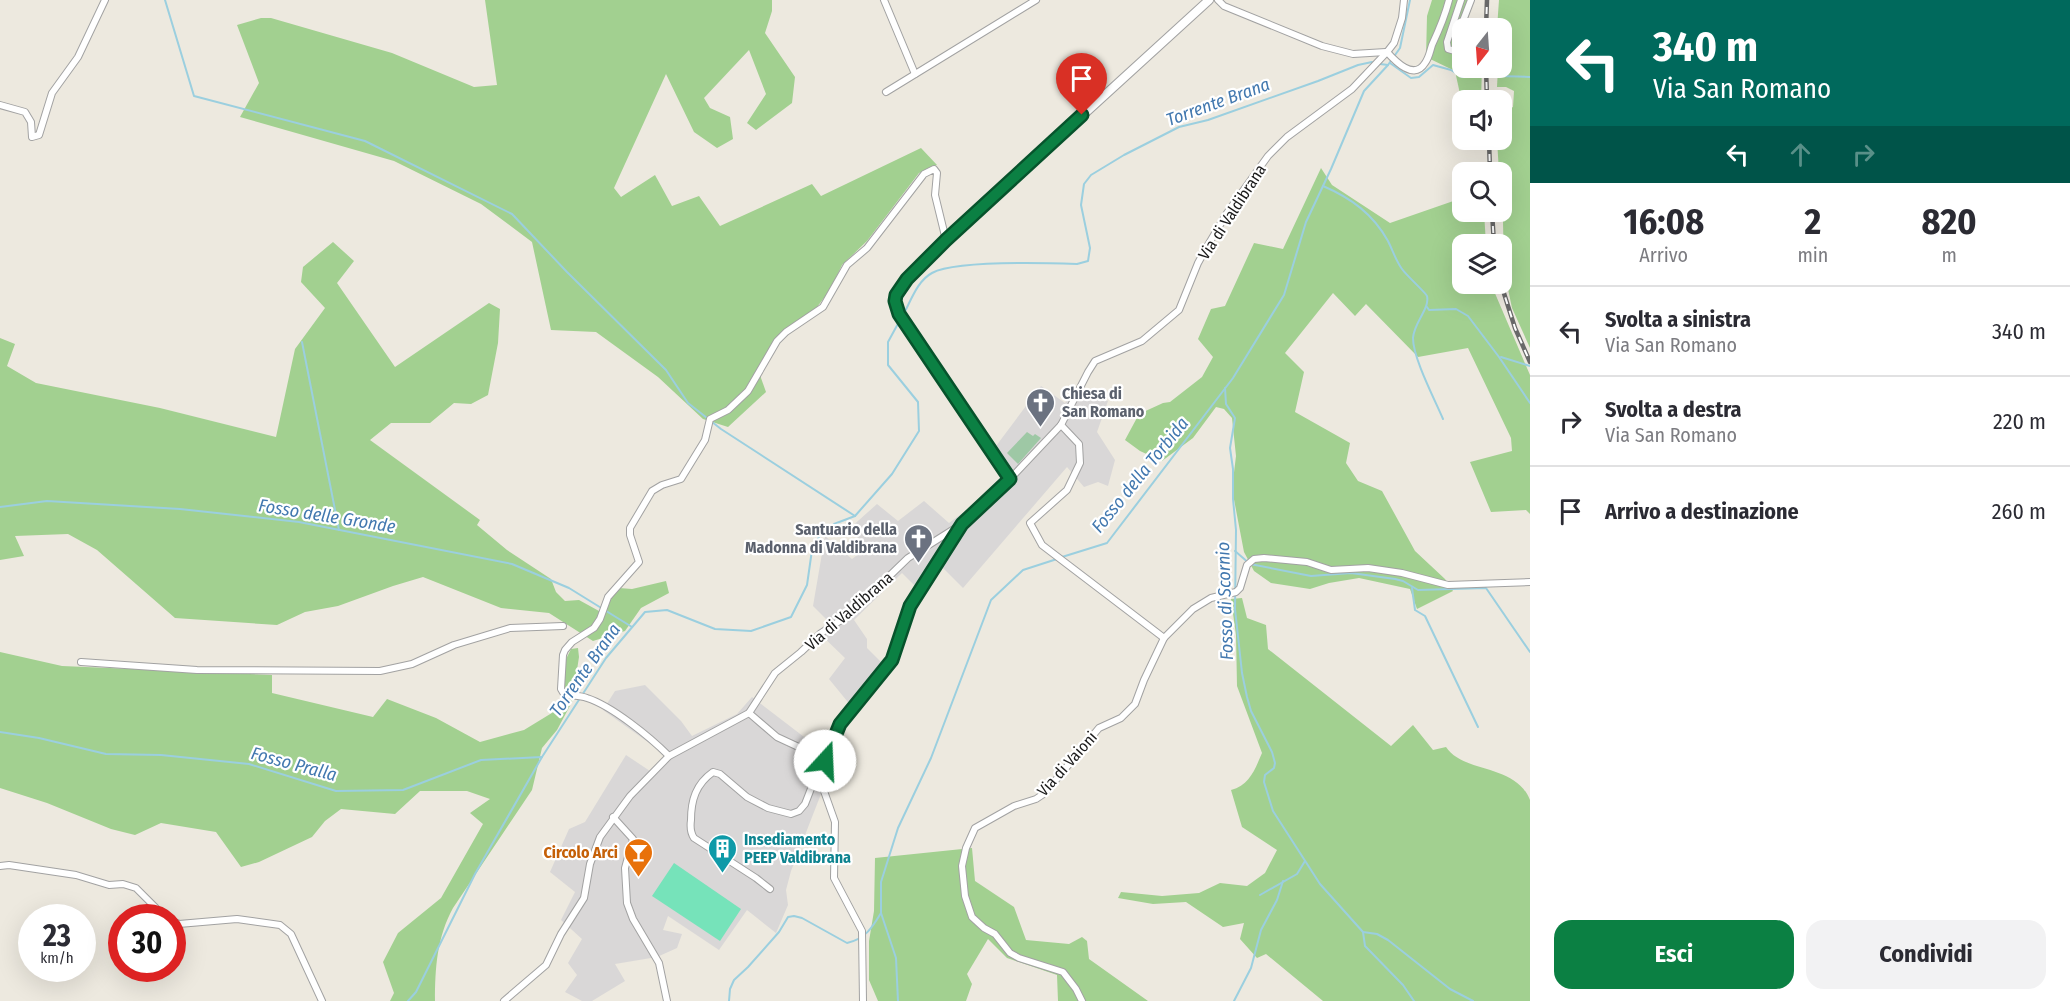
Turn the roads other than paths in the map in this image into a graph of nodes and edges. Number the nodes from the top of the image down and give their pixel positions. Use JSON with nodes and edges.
{"nodes":[{"id":1,"x":105,"y":0,"type":"edge"},
{"id":2,"x":884,"y":0,"type":"edge"},
{"id":3,"x":1036,"y":0,"type":"edge"},
{"id":4,"x":1209,"y":0,"type":"edge"},
{"id":5,"x":1218,"y":0,"type":"edge"},
{"id":6,"x":1404,"y":0,"type":"edge"},
{"id":7,"x":1449,"y":0,"type":"edge"},
{"id":8,"x":1461,"y":0,"type":"edge"},
{"id":9,"x":1471,"y":0,"type":"edge"},
{"id":10,"x":1387,"y":52,"type":"junction"},
{"id":11,"x":915,"y":75,"type":"junction"},
{"id":12,"x":886,"y":92,"type":"dead end"},
{"id":13,"x":0,"y":105,"type":"edge"},
{"id":14,"x":946,"y":240,"type":"junction"},
{"id":15,"x":1061,"y":425,"type":"junction"},
{"id":16,"x":1010,"y":479,"type":"junction"},
{"id":17,"x":962,"y":524,"type":"junction"},
{"id":18,"x":1530,"y":582,"type":"edge"},
{"id":19,"x":563,"y":626,"type":"dead end"},
{"id":20,"x":1164,"y":638,"type":"junction"},
{"id":21,"x":81,"y":662,"type":"dead end"},
{"id":22,"x":749,"y":712,"type":"junction"},
{"id":23,"x":669,"y":756,"type":"junction"},
{"id":24,"x":818,"y":777,"type":"junction"},
{"id":25,"x":613,"y":817,"type":"junction"},
{"id":26,"x":0,"y":866,"type":"edge"},
{"id":27,"x":770,"y":889,"type":"dead end"},
{"id":28,"x":152,"y":904,"type":"edge"},
{"id":29,"x":186,"y":923,"type":"edge"},
{"id":30,"x":322,"y":1001,"type":"edge"},
{"id":31,"x":504,"y":1001,"type":"edge"},
{"id":32,"x":667,"y":1001,"type":"edge"},
{"id":33,"x":863,"y":1001,"type":"edge"},
{"id":34,"x":1082,"y":1001,"type":"edge"}],
"edges":[{"from":1,"to":13,"type":"street"},
{"from":2,"to":11,"type":"street"},
{"from":3,"to":11,"type":"street"},
{"from":4,"to":14,"type":"street"},
{"from":5,"to":10,"type":"street"},
{"from":6,"to":10,"type":"street","name":"Via di Valdibrana"},
{"from":7,"to":10,"type":"street"},
{"from":8,"to":9,"type":"street"},
{"from":10,"to":15,"type":"street","name":"Via di Valdibrana"},
{"from":11,"to":12,"type":"street"},
{"from":14,"to":16,"type":"street"},
{"from":14,"to":23,"type":"street"},
{"from":15,"to":16,"type":"street","name":"Via di Valdibrana"},
{"from":15,"to":20,"type":"street"},
{"from":16,"to":17,"type":"street","name":"Via di Valdibrana"},
{"from":17,"to":22,"type":"street","name":"Via di Valdibrana"},
{"from":17,"to":24,"type":"street","name":"Via di Valdibrana"},
{"from":18,"to":20,"type":"street","name":"Via di Vaioni"},
{"from":19,"to":21,"type":"street"},
{"from":20,"to":34,"type":"street","name":"Via di Vaioni"},
{"from":22,"to":23,"type":"street","name":"Via di Valdibrana"},
{"from":22,"to":24,"type":"street"},
{"from":23,"to":25,"type":"street","name":"Via di Valdibrana"},
{"from":24,"to":27,"type":"street","name":"Via di Valdibrana"},
{"from":24,"to":33,"type":"street"},
{"from":25,"to":31,"type":"street","name":"Via di Valdibrana"},
{"from":25,"to":32,"type":"street"},
{"from":26,"to":28,"type":"street"},
{"from":29,"to":30,"type":"street"}]}
